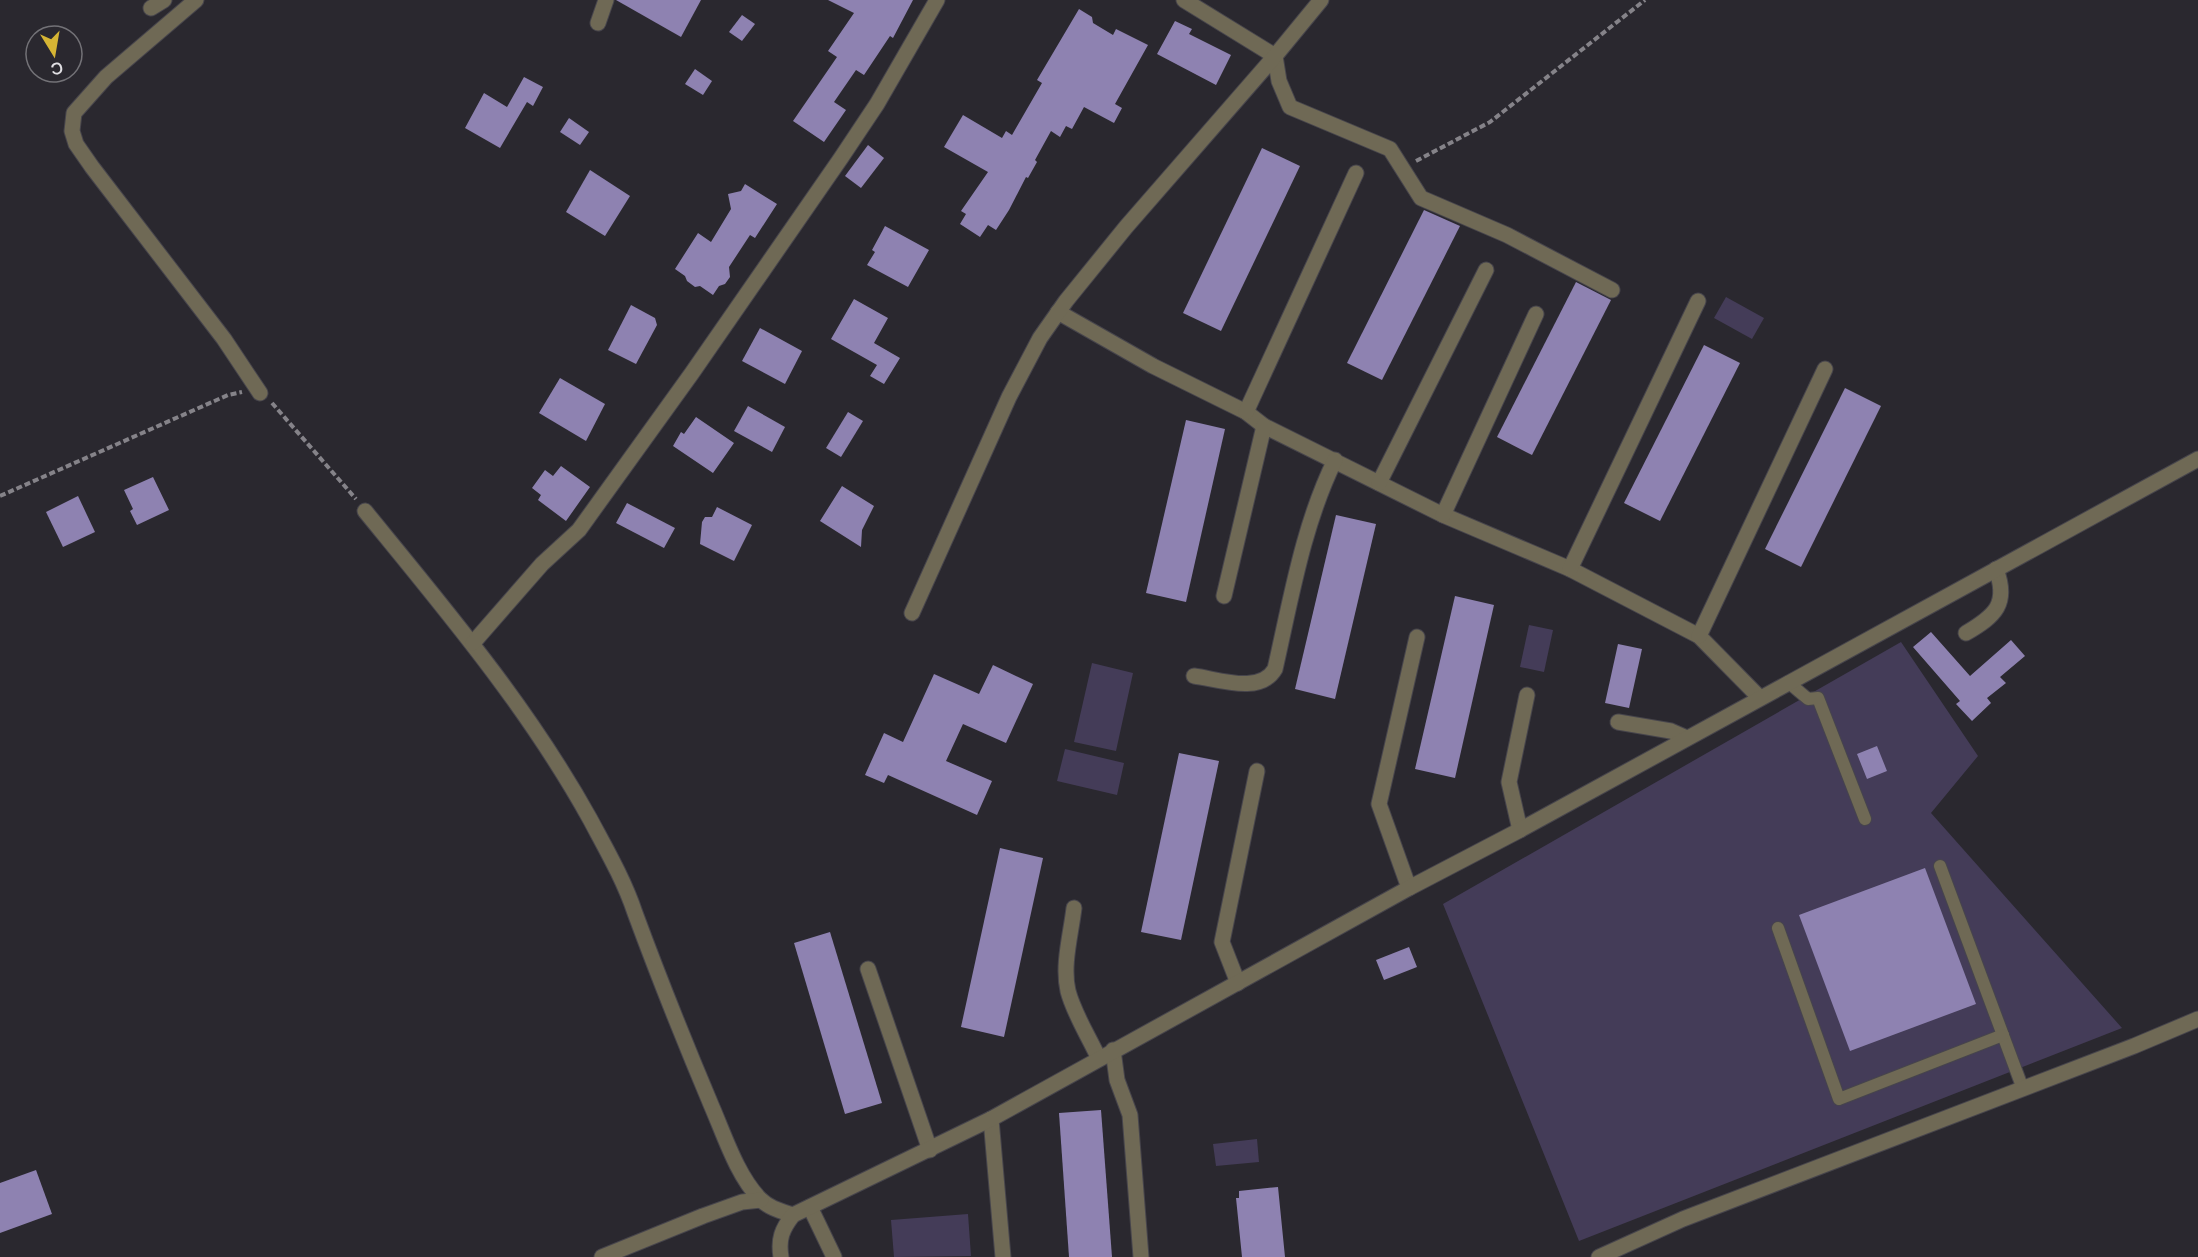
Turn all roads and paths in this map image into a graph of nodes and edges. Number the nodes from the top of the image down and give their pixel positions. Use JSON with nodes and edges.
{"nodes":[{"id":1,"x":196,"y":0,"type":"edge"},
{"id":2,"x":606,"y":0,"type":"edge"},
{"id":3,"x":937,"y":0,"type":"edge"},
{"id":4,"x":1184,"y":0,"type":"edge"},
{"id":5,"x":1321,"y":0,"type":"edge"},
{"id":6,"x":1644,"y":0,"type":"edge"},
{"id":7,"x":597,"y":23,"type":"dead end"},
{"id":8,"x":1275,"y":56,"type":"junction"},
{"id":9,"x":1402,"y":169,"type":"junction"},
{"id":10,"x":1356,"y":173,"type":"dead end"},
{"id":11,"x":1486,"y":270,"type":"dead end"},
{"id":12,"x":1612,"y":290,"type":"dead end"},
{"id":13,"x":1698,"y":301,"type":"dead end"},
{"id":14,"x":1058,"y":312,"type":"junction"},
{"id":15,"x":1536,"y":314,"type":"dead end"},
{"id":16,"x":1825,"y":369,"type":"dead end"},
{"id":17,"x":260,"y":393,"type":"junction"},
{"id":18,"x":1246,"y":412,"type":"junction"},
{"id":19,"x":1264,"y":426,"type":"junction"},
{"id":20,"x":2198,"y":459,"type":"edge"},
{"id":21,"x":1335,"y":460,"type":"junction"},
{"id":22,"x":1379,"y":483,"type":"junction"},
{"id":23,"x":0,"y":496,"type":"edge"},
{"id":24,"x":365,"y":511,"type":"joint"},
{"id":25,"x":1443,"y":515,"type":"junction"},
{"id":26,"x":1570,"y":569,"type":"junction"},
{"id":27,"x":1996,"y":569,"type":"junction"},
{"id":28,"x":1224,"y":596,"type":"dead end"},
{"id":29,"x":912,"y":613,"type":"dead end"},
{"id":30,"x":1966,"y":633,"type":"dead end"},
{"id":31,"x":1699,"y":636,"type":"junction"},
{"id":32,"x":1417,"y":637,"type":"dead end"},
{"id":33,"x":473,"y":643,"type":"junction"},
{"id":34,"x":1194,"y":676,"type":"dead end"},
{"id":35,"x":1788,"y":682,"type":"junction"},
{"id":36,"x":1527,"y":695,"type":"dead end"},
{"id":37,"x":1760,"y":698,"type":"junction"},
{"id":38,"x":1618,"y":722,"type":"dead end"},
{"id":39,"x":1687,"y":738,"type":"junction"},
{"id":40,"x":1257,"y":771,"type":"dead end"},
{"id":41,"x":1865,"y":819,"type":"dead end"},
{"id":42,"x":1520,"y":830,"type":"junction"},
{"id":43,"x":1940,"y":866,"type":"dead end"},
{"id":44,"x":1409,"y":888,"type":"junction"},
{"id":45,"x":1074,"y":908,"type":"dead end"},
{"id":46,"x":1778,"y":928,"type":"dead end"},
{"id":47,"x":868,"y":969,"type":"dead end"},
{"id":48,"x":1238,"y":983,"type":"junction"},
{"id":49,"x":2198,"y":1019,"type":"edge"},
{"id":50,"x":2003,"y":1035,"type":"junction"},
{"id":51,"x":1113,"y":1050,"type":"junction"},
{"id":52,"x":1099,"y":1059,"type":"junction"},
{"id":53,"x":2023,"y":1089,"type":"junction"},
{"id":54,"x":991,"y":1119,"type":"junction"},
{"id":55,"x":930,"y":1150,"type":"junction"},
{"id":56,"x":761,"y":1200,"type":"junction"},
{"id":57,"x":810,"y":1207,"type":"junction"},
{"id":58,"x":793,"y":1215,"type":"junction"},
{"id":59,"x":602,"y":1257,"type":"edge"},
{"id":60,"x":781,"y":1257,"type":"edge"},
{"id":61,"x":834,"y":1257,"type":"edge"},
{"id":62,"x":1003,"y":1257,"type":"edge"},
{"id":63,"x":1141,"y":1257,"type":"edge"},
{"id":64,"x":1599,"y":1257,"type":"edge"}],
"edges":[{"from":1,"to":17,"type":"street"},
{"from":2,"to":7,"type":"street"},
{"from":3,"to":33,"type":"street"},
{"from":4,"to":8,"type":"street"},
{"from":5,"to":8,"type":"street"},
{"from":6,"to":9,"type":"path"},
{"from":8,"to":9,"type":"street"},
{"from":8,"to":14,"type":"street"},
{"from":9,"to":12,"type":"street"},
{"from":10,"to":18,"type":"street"},
{"from":11,"to":22,"type":"street"},
{"from":13,"to":26,"type":"street"},
{"from":14,"to":18,"type":"street"},
{"from":14,"to":29,"type":"street"},
{"from":15,"to":25,"type":"street"},
{"from":16,"to":31,"type":"street"},
{"from":17,"to":23,"type":"path"},
{"from":17,"to":24,"type":"path"},
{"from":18,"to":19,"type":"street"},
{"from":19,"to":21,"type":"street"},
{"from":19,"to":28,"type":"street"},
{"from":20,"to":27,"type":"street"},
{"from":21,"to":22,"type":"street"},
{"from":21,"to":34,"type":"street"},
{"from":22,"to":25,"type":"street"},
{"from":24,"to":33,"type":"street"},
{"from":25,"to":26,"type":"street"},
{"from":26,"to":31,"type":"street"},
{"from":27,"to":30,"type":"street"},
{"from":27,"to":35,"type":"street"},
{"from":31,"to":37,"type":"street"},
{"from":32,"to":44,"type":"street"},
{"from":33,"to":56,"type":"street"},
{"from":35,"to":37,"type":"street"},
{"from":35,"to":41,"type":"lane"},
{"from":36,"to":42,"type":"street"},
{"from":37,"to":39,"type":"street"},
{"from":38,"to":39,"type":"street"},
{"from":39,"to":42,"type":"street"},
{"from":40,"to":48,"type":"street"},
{"from":42,"to":44,"type":"street"},
{"from":43,"to":50,"type":"lane"},
{"from":44,"to":48,"type":"street"},
{"from":45,"to":52,"type":"street"},
{"from":46,"to":50,"type":"lane"},
{"from":47,"to":55,"type":"street"},
{"from":48,"to":51,"type":"street"},
{"from":49,"to":53,"type":"street"},
{"from":50,"to":53,"type":"lane"},
{"from":51,"to":52,"type":"street"},
{"from":51,"to":63,"type":"street"},
{"from":52,"to":54,"type":"street"},
{"from":53,"to":64,"type":"street"},
{"from":54,"to":55,"type":"street"},
{"from":54,"to":62,"type":"street"},
{"from":55,"to":57,"type":"street"},
{"from":56,"to":58,"type":"street"},
{"from":56,"to":59,"type":"street"},
{"from":57,"to":58,"type":"street"},
{"from":57,"to":61,"type":"street"},
{"from":58,"to":60,"type":"street"}]}
